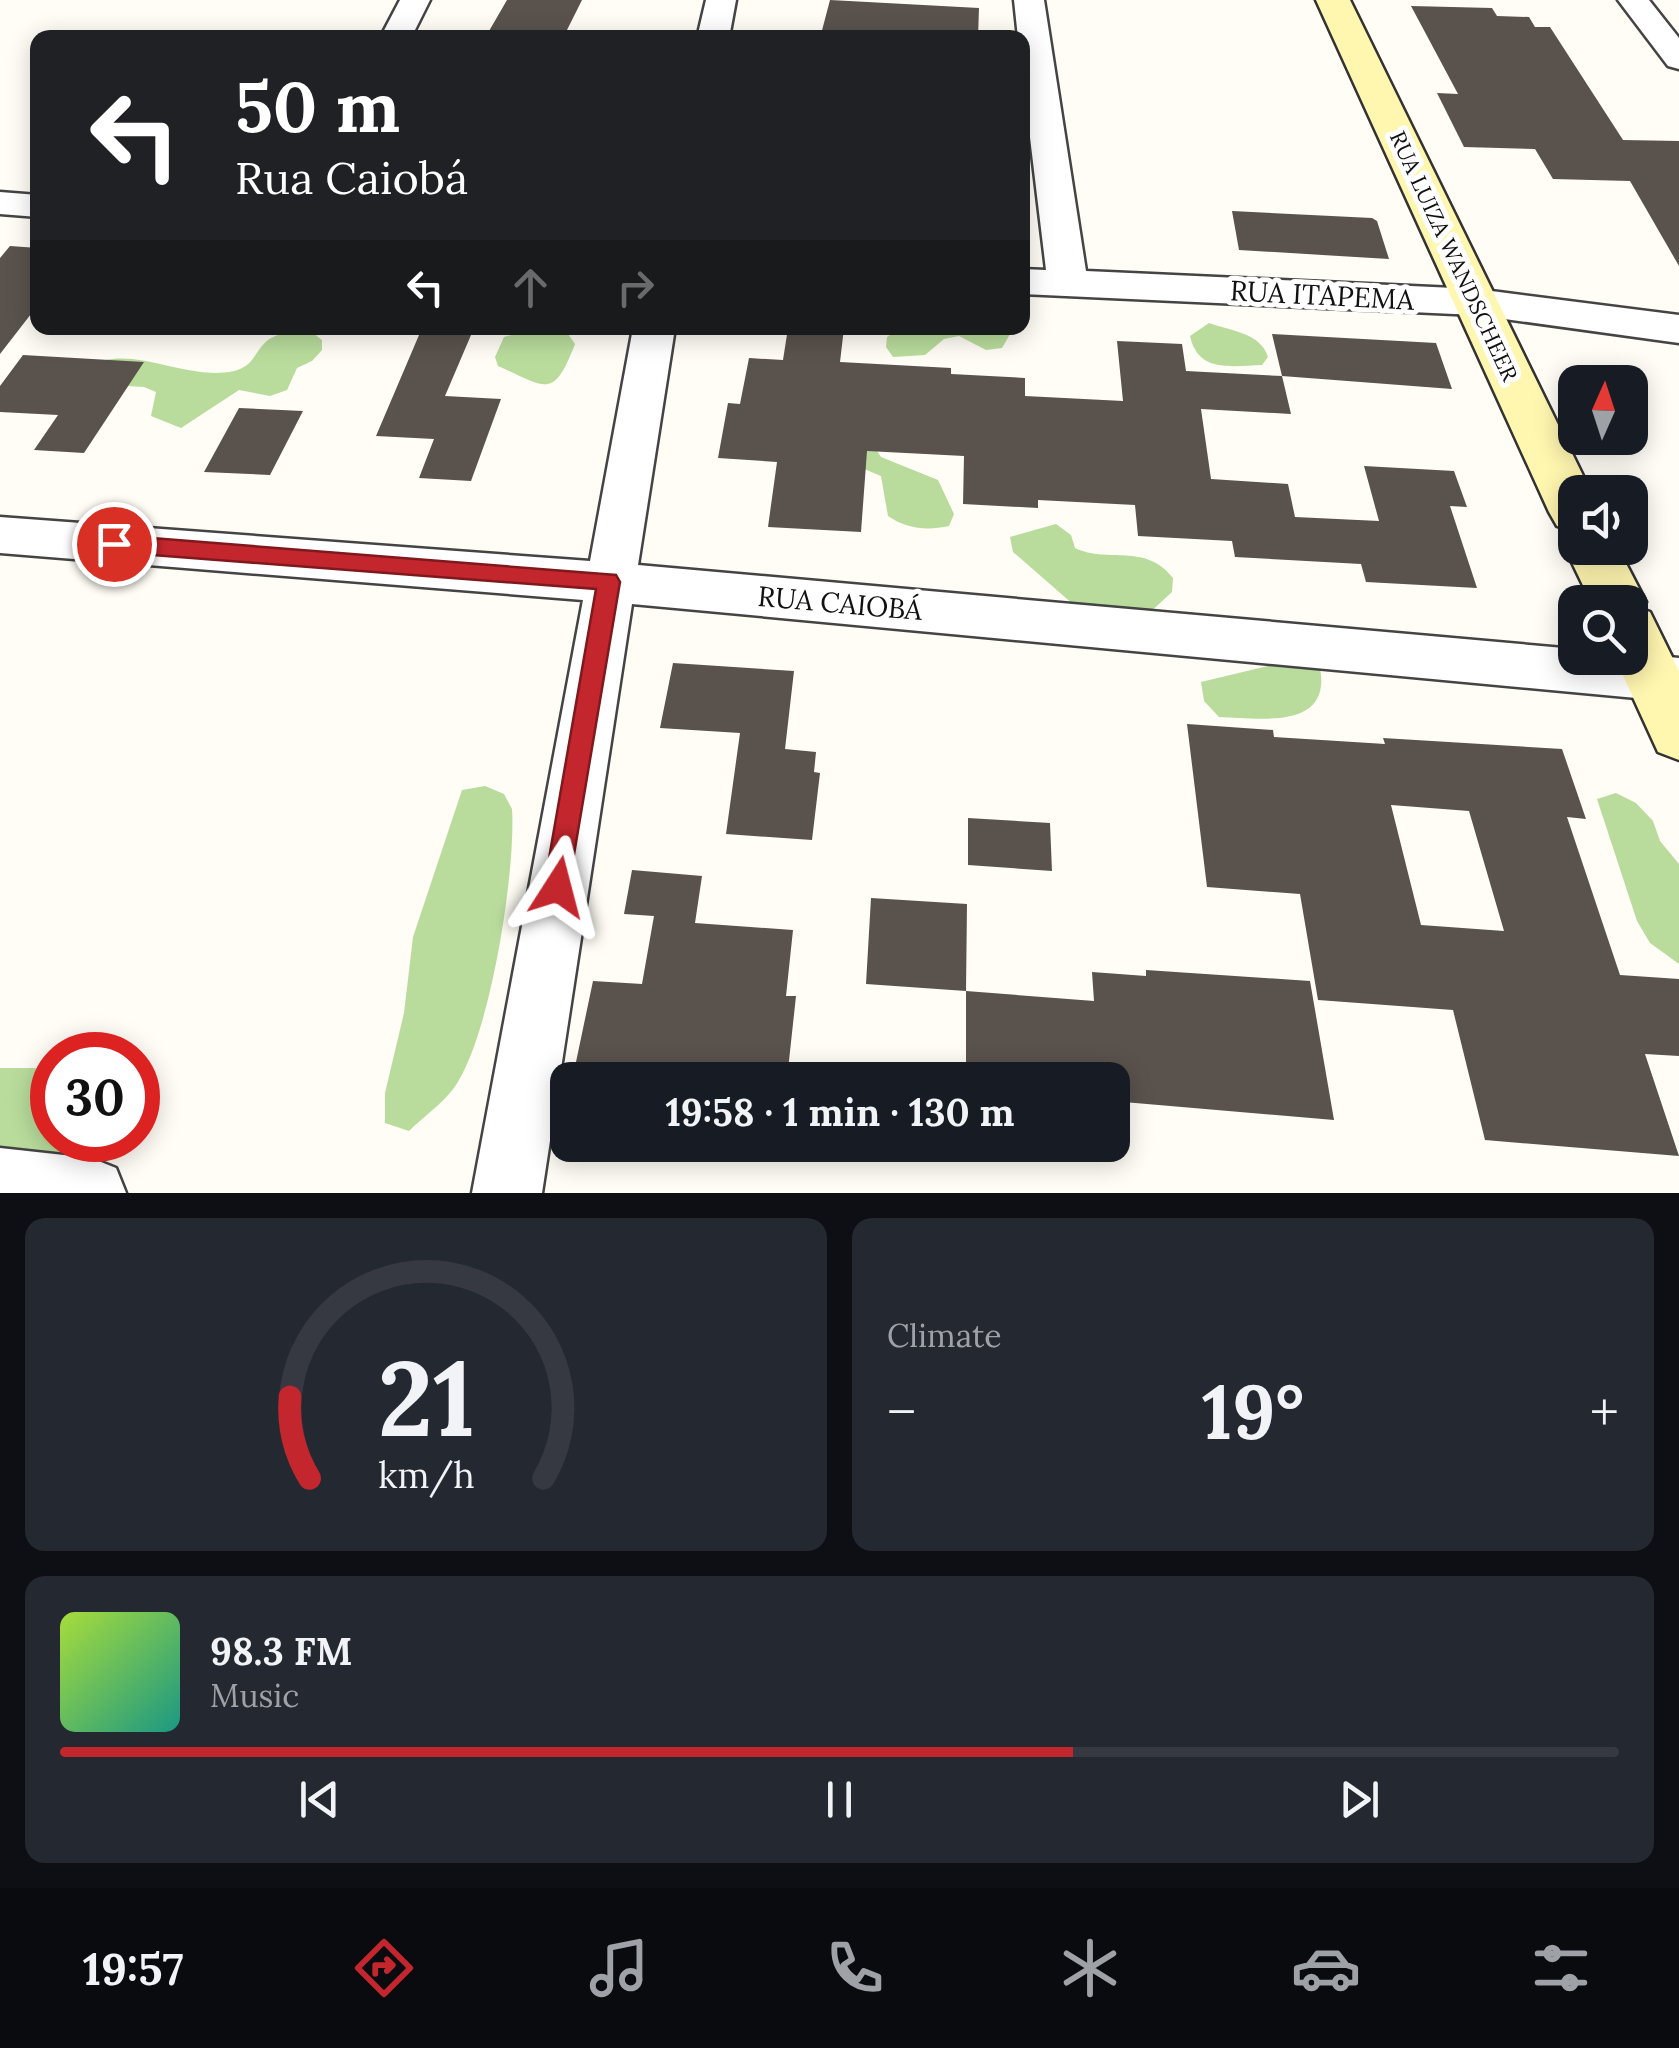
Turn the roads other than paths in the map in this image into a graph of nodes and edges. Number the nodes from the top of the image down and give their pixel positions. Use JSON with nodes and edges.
{"nodes":[{"id":1,"x":415,"y":0,"type":"edge"},
{"id":2,"x":721,"y":0,"type":"edge"},
{"id":3,"x":1030,"y":0,"type":"edge"},
{"id":4,"x":1332,"y":0,"type":"edge"},
{"id":5,"x":1633,"y":0,"type":"edge"},
{"id":6,"x":1679,"y":2,"type":"edge"},
{"id":7,"x":399,"y":30,"type":"edge"},
{"id":8,"x":715,"y":30,"type":"edge"},
{"id":9,"x":1679,"y":59,"type":"edge"},
{"id":10,"x":0,"y":203,"type":"edge"},
{"id":11,"x":30,"y":205,"type":"edge"},
{"id":12,"x":1030,"y":281,"type":"edge"},
{"id":13,"x":1068,"y":284,"type":"junction"},
{"id":14,"x":1476,"y":302,"type":"junction"},
{"id":15,"x":1679,"y":329,"type":"edge"},
{"id":16,"x":653,"y":335,"type":"edge"},
{"id":17,"x":1558,"y":476,"type":"edge"},
{"id":18,"x":0,"y":535,"type":"edge"},
{"id":19,"x":608,"y":582,"type":"junction"},
{"id":20,"x":1648,"y":653,"type":"edge"},
{"id":21,"x":1667,"y":680,"type":"edge"},
{"id":22,"x":1679,"y":734,"type":"edge"},
{"id":23,"x":0,"y":1183,"type":"edge"},
{"id":24,"x":90,"y":1193,"type":"edge"},
{"id":25,"x":507,"y":1193,"type":"edge"}],
"edges":[{"from":1,"to":7,"type":"street"},
{"from":2,"to":8,"type":"street"},
{"from":3,"to":13,"type":"street"},
{"from":4,"to":14,"type":"main road","name":"RUA LUIZA WANDSCHEER"},
{"from":5,"to":6,"type":"street"},
{"from":5,"to":9,"type":"street"},
{"from":10,"to":11,"type":"street"},
{"from":12,"to":13,"type":"street","name":"RUA ITAPEMA"},
{"from":13,"to":14,"type":"street","name":"RUA ITAPEMA"},
{"from":14,"to":15,"type":"street","name":"RUA ITAPEMA"},
{"from":14,"to":17,"type":"main road","name":"RUA LUIZA WANDSCHEER"},
{"from":16,"to":19,"type":"street"},
{"from":18,"to":19,"type":"street","name":"RUA CAIOBÁ"},
{"from":19,"to":21,"type":"street","name":"RUA CAIOBÁ"},
{"from":19,"to":25,"type":"street"},
{"from":20,"to":21,"type":"main road"},
{"from":21,"to":22,"type":"main road"},
{"from":23,"to":24,"type":"street"}]}
